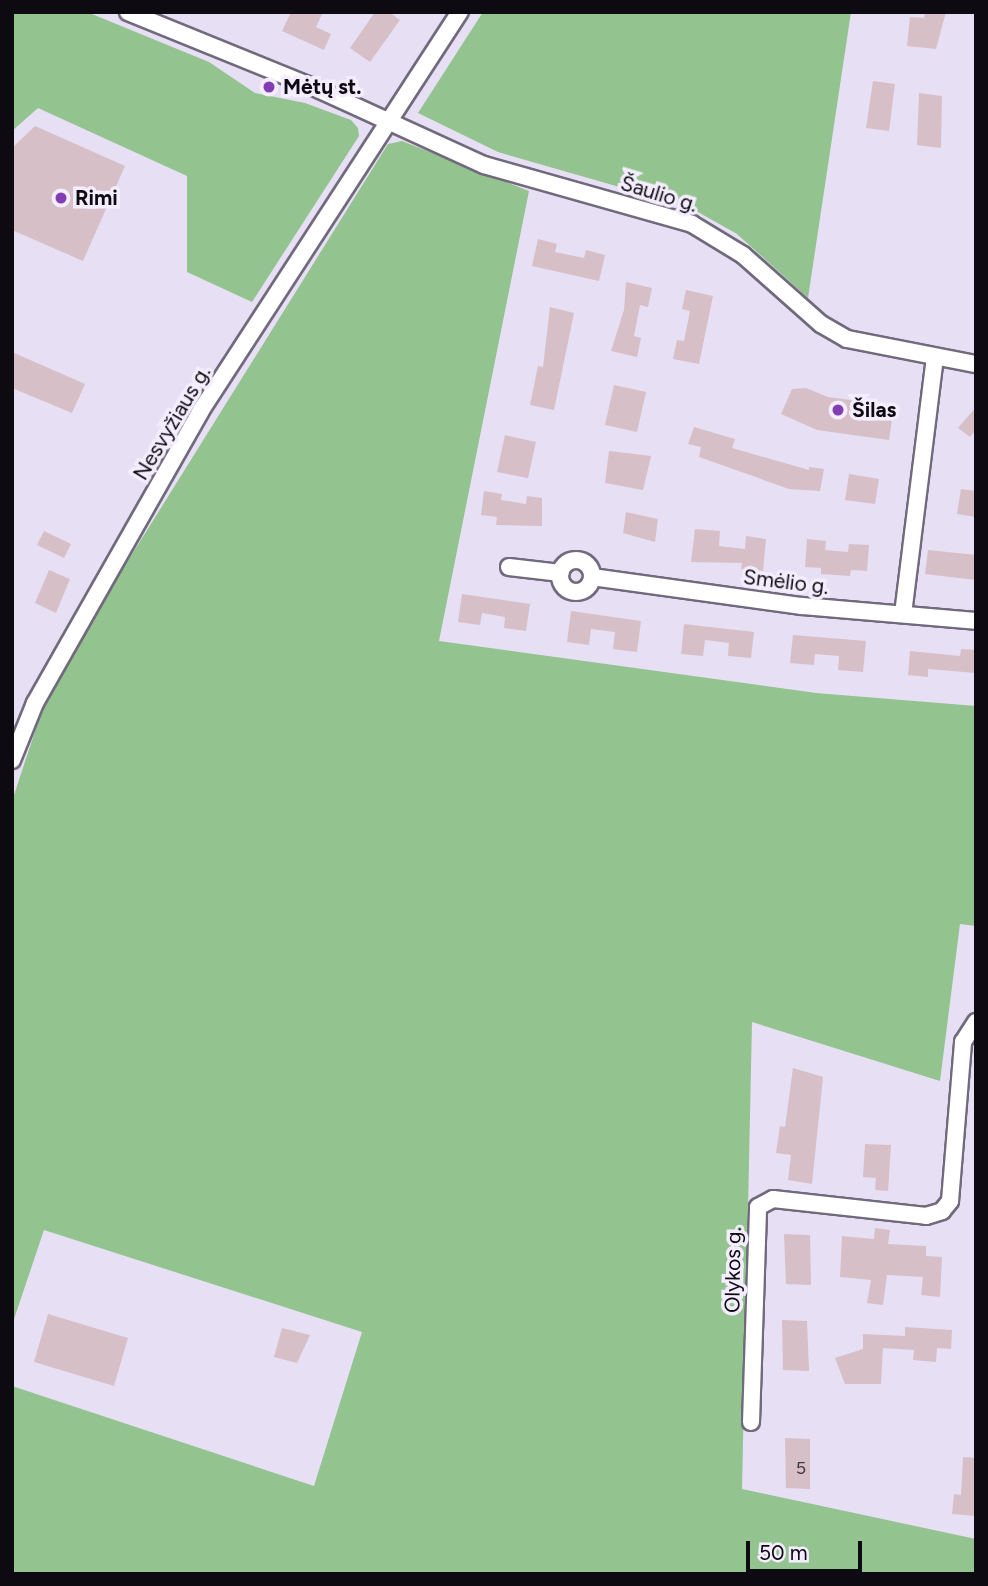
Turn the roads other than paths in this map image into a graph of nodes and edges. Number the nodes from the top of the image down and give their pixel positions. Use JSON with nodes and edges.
{"nodes":[{"id":1,"x":128,"y":12,"type":"edge"},
{"id":2,"x":460,"y":12,"type":"edge"},
{"id":3,"x":389,"y":120,"type":"junction"},
{"id":4,"x":935,"y":358,"type":"junction"},
{"id":5,"x":976,"y":364,"type":"edge"},
{"id":6,"x":509,"y":566,"type":"dead end"},
{"id":7,"x":561,"y":573,"type":"junction"},
{"id":8,"x":592,"y":577,"type":"junction"},
{"id":9,"x":903,"y":614,"type":"junction"},
{"id":10,"x":976,"y":621,"type":"edge"},
{"id":11,"x":12,"y":760,"type":"edge"},
{"id":12,"x":976,"y":1022,"type":"edge"},
{"id":13,"x":751,"y":1422,"type":"dead end"}],
"edges":[{"from":1,"to":3,"type":"street","name":"Šaulio g."},
{"from":2,"to":3,"type":"street","name":"Nesvyžiaus g."},
{"from":3,"to":4,"type":"street","name":"Šaulio g."},
{"from":3,"to":11,"type":"street","name":"Nesvyžiaus g."},
{"from":4,"to":5,"type":"street","name":"Šaulio g."},
{"from":4,"to":9,"type":"street"},
{"from":6,"to":7,"type":"street"},
{"from":7,"to":8,"type":"street"},
{"from":7,"to":8,"type":"street"},
{"from":8,"to":9,"type":"street","name":"Smėlio g."},
{"from":9,"to":10,"type":"street","name":"Smėlio g."},
{"from":12,"to":13,"type":"street","name":"Olykos g."}]}
